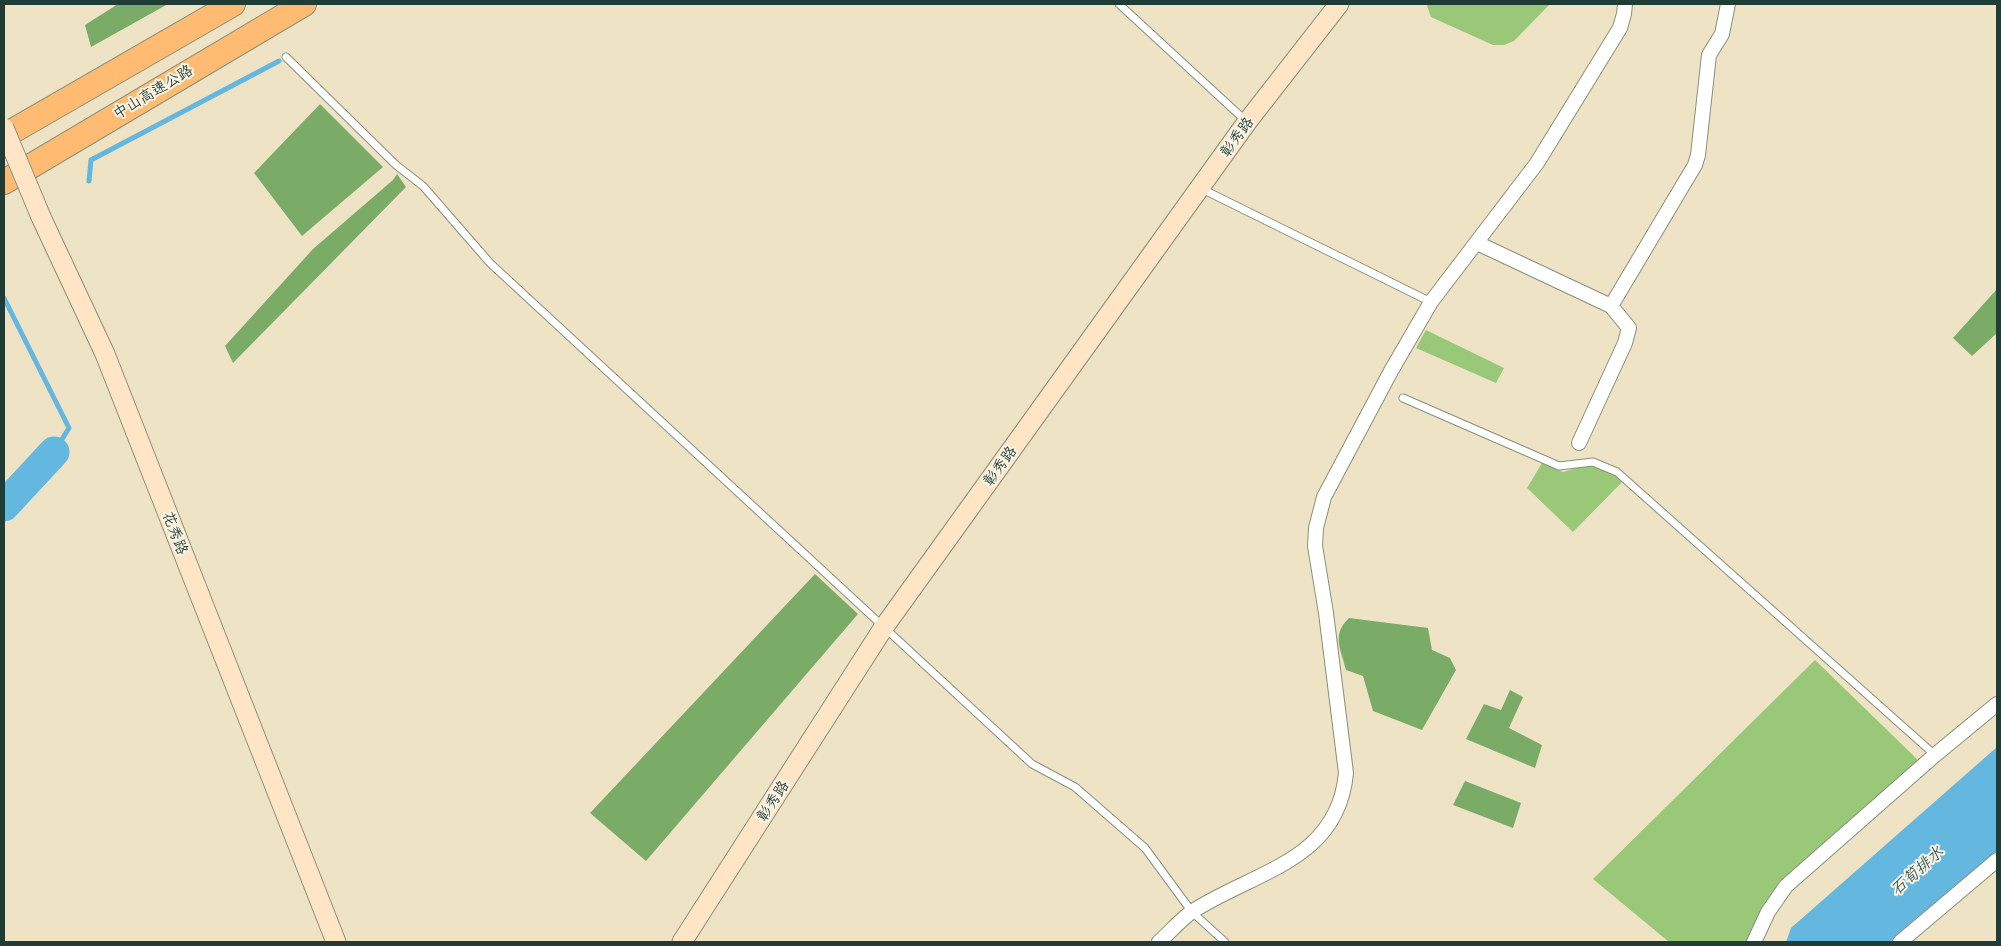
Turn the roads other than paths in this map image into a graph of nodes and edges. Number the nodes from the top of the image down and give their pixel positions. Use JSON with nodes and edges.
{"nodes":[{"id":1,"x":233,"y":4,"type":"edge"},
{"id":2,"x":304,"y":4,"type":"edge"},
{"id":3,"x":1119,"y":4,"type":"edge"},
{"id":4,"x":1339,"y":4,"type":"edge"},
{"id":5,"x":1625,"y":4,"type":"edge"},
{"id":6,"x":1728,"y":4,"type":"edge"},
{"id":7,"x":286,"y":57,"type":"dead end"},
{"id":8,"x":1248,"y":122,"type":"junction"},
{"id":9,"x":4,"y":128,"type":"edge"},
{"id":10,"x":4,"y":136,"type":"edge"},
{"id":11,"x":4,"y":182,"type":"edge"},
{"id":12,"x":1200,"y":188,"type":"junction"},
{"id":13,"x":1477,"y":243,"type":"junction"},
{"id":14,"x":1431,"y":302,"type":"junction"},
{"id":15,"x":1611,"y":306,"type":"junction"},
{"id":16,"x":1403,"y":398,"type":"dead end"},
{"id":17,"x":1579,"y":443,"type":"dead end"},
{"id":18,"x":884,"y":627,"type":"junction"},
{"id":19,"x":1997,"y":704,"type":"edge"},
{"id":20,"x":1935,"y":756,"type":"junction"},
{"id":21,"x":1997,"y":860,"type":"edge"},
{"id":22,"x":1192,"y":912,"type":"junction"},
{"id":23,"x":336,"y":942,"type":"edge"},
{"id":24,"x":682,"y":942,"type":"edge"},
{"id":25,"x":1159,"y":942,"type":"edge"},
{"id":26,"x":1225,"y":942,"type":"edge"},
{"id":27,"x":1754,"y":942,"type":"edge"},
{"id":28,"x":1900,"y":942,"type":"edge"}],
"edges":[{"from":1,"to":10,"type":"highway"},
{"from":2,"to":11,"type":"highway","name":"中山高速公路"},
{"from":3,"to":8,"type":"lane"},
{"from":4,"to":8,"type":"street","name":"彰秀路"},
{"from":5,"to":13,"type":"street"},
{"from":6,"to":15,"type":"street"},
{"from":7,"to":18,"type":"lane"},
{"from":8,"to":12,"type":"street","name":"彰秀路"},
{"from":9,"to":23,"type":"street","name":"花秀路","bridge":true},
{"from":12,"to":14,"type":"lane"},
{"from":12,"to":18,"type":"street","name":"彰秀路"},
{"from":13,"to":14,"type":"street"},
{"from":13,"to":15,"type":"street"},
{"from":14,"to":22,"type":"street"},
{"from":15,"to":17,"type":"street"},
{"from":16,"to":20,"type":"lane"},
{"from":18,"to":22,"type":"lane"},
{"from":18,"to":24,"type":"street","name":"彰秀路"},
{"from":19,"to":20,"type":"street"},
{"from":20,"to":27,"type":"street"},
{"from":21,"to":28,"type":"street"},
{"from":22,"to":25,"type":"street"},
{"from":22,"to":26,"type":"lane"}]}
